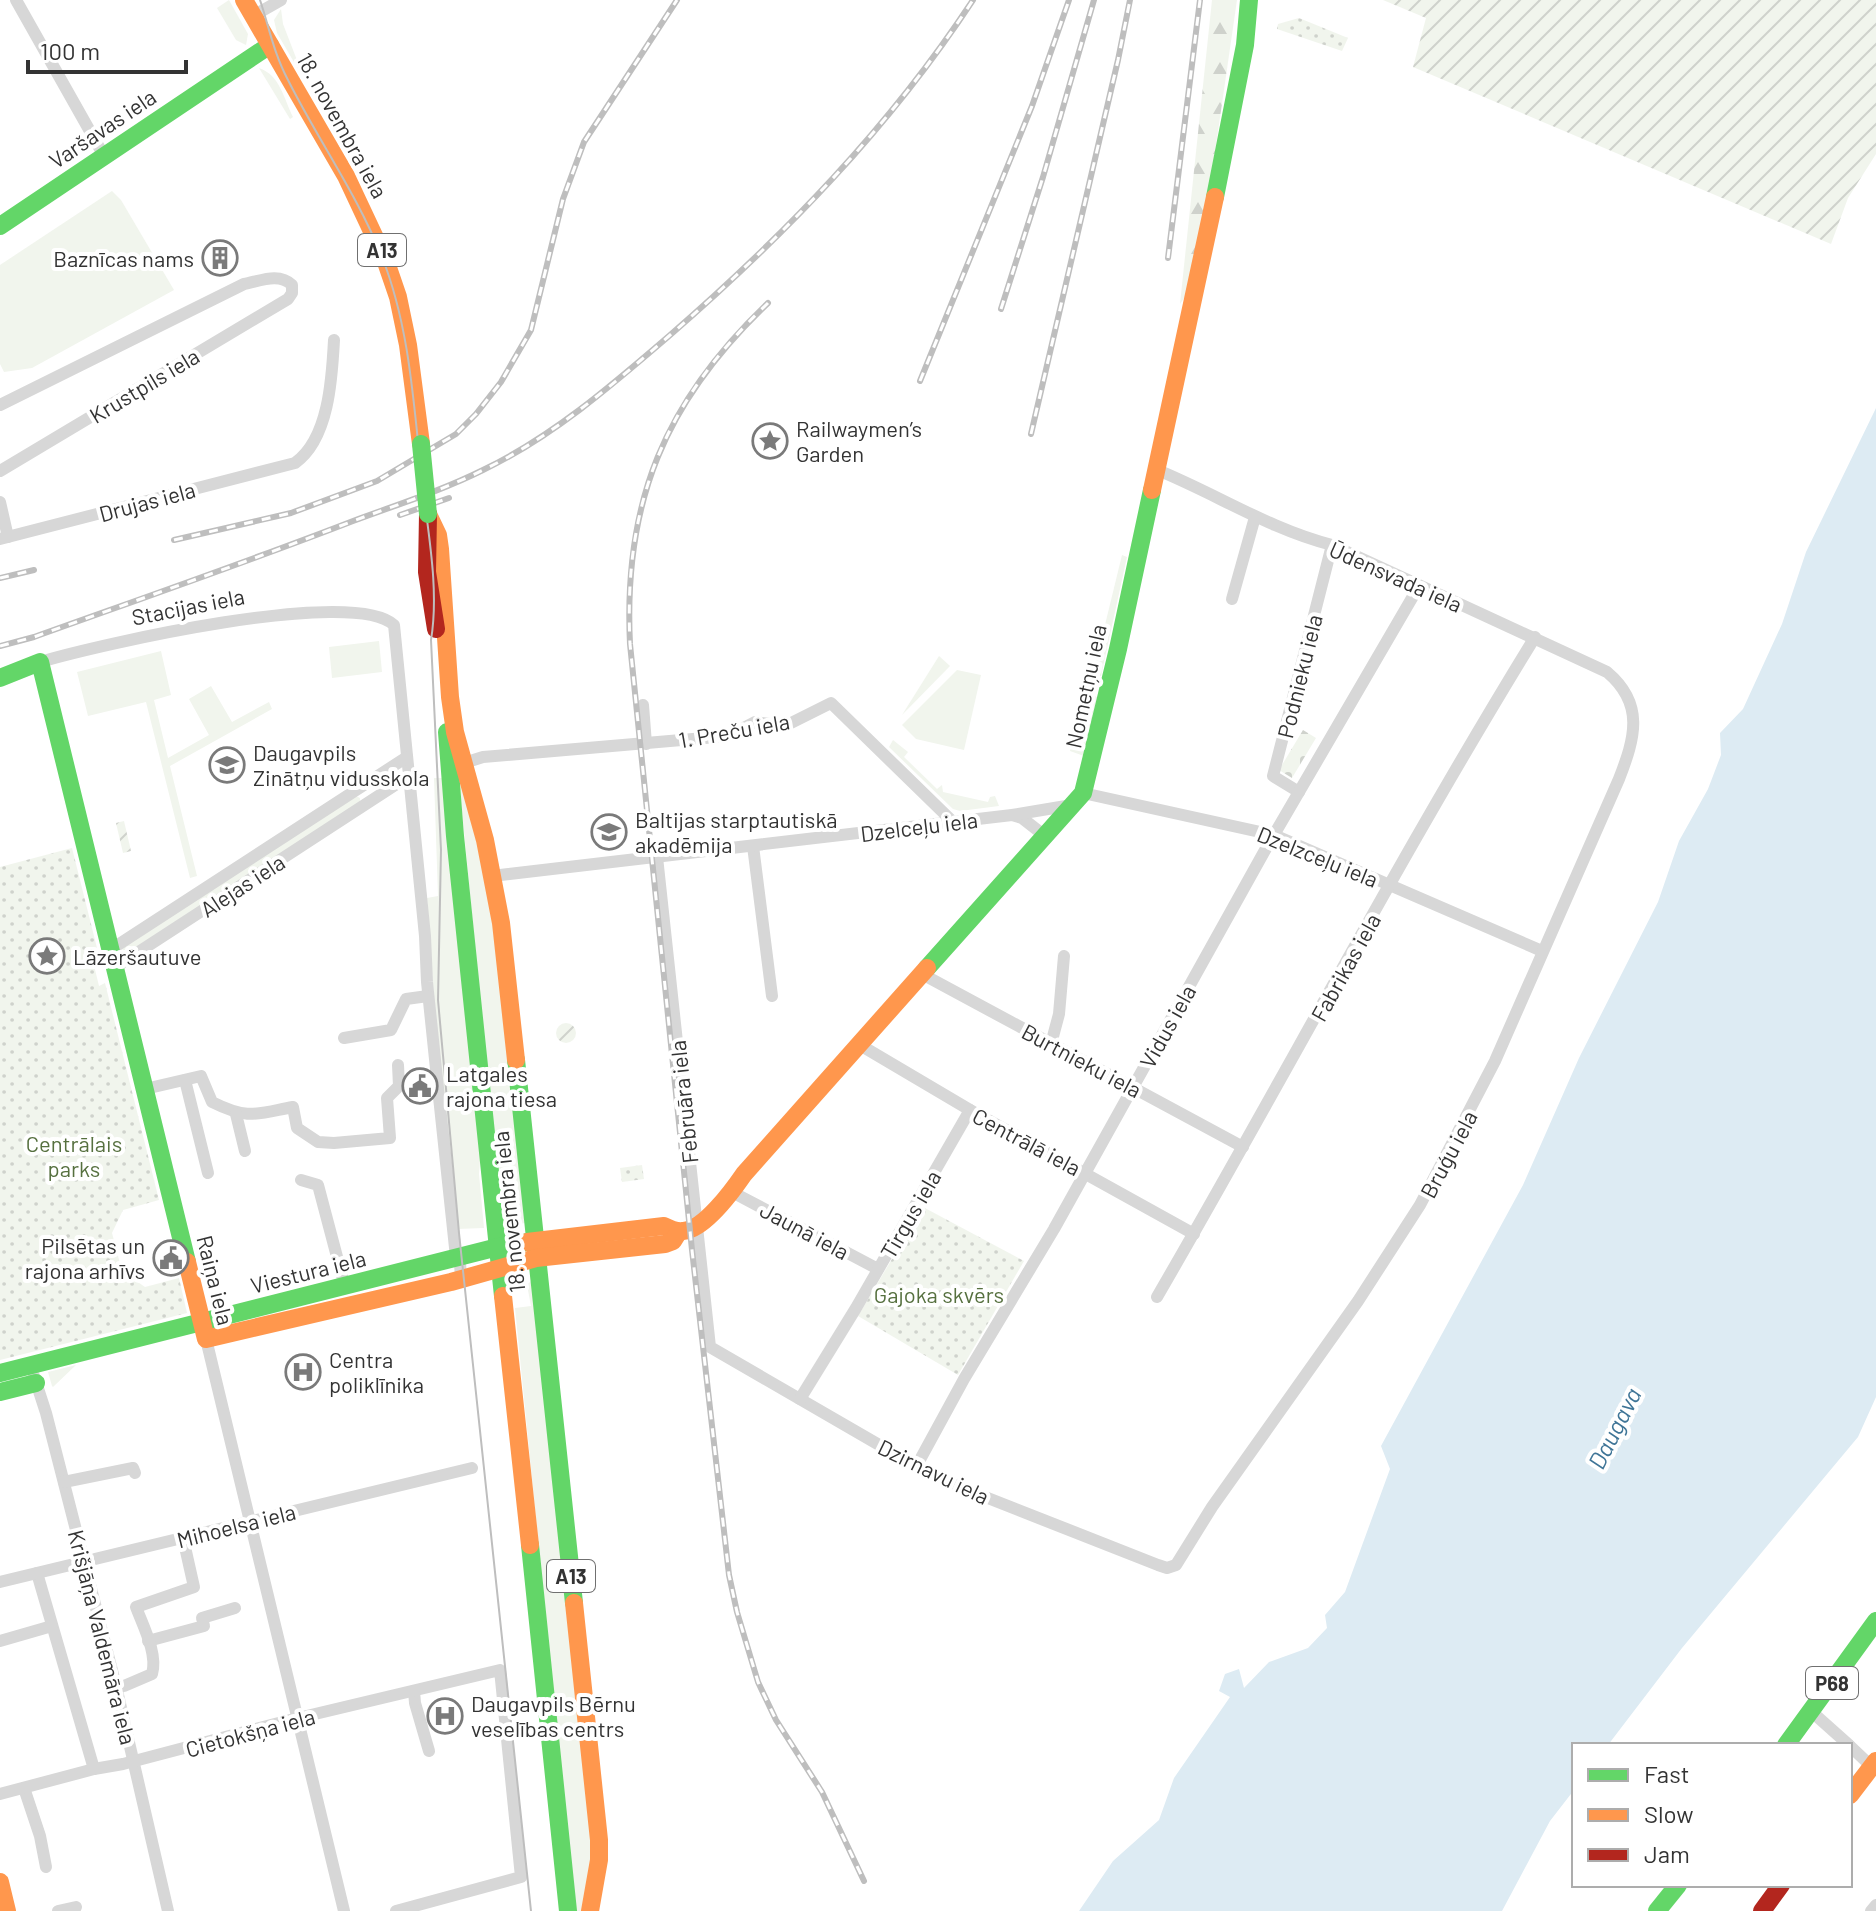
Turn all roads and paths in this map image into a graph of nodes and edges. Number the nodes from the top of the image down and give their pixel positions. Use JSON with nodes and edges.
{"nodes":[{"id":1,"x":16,"y":0,"type":"edge"},
{"id":2,"x":281,"y":0,"type":"edge"},
{"id":3,"x":1249,"y":0,"type":"edge"},
{"id":4,"x":249,"y":8,"type":"edge"},
{"id":5,"x":270,"y":45,"type":"junction"},
{"id":6,"x":104,"y":156,"type":"junction"},
{"id":7,"x":0,"y":226,"type":"edge"},
{"id":8,"x":334,"y":340,"type":"dead end"},
{"id":9,"x":0,"y":405,"type":"edge"},
{"id":10,"x":1155,"y":469,"type":"junction"},
{"id":11,"x":0,"y":471,"type":"edge"},
{"id":12,"x":0,"y":502,"type":"edge"},
{"id":13,"x":428,"y":514,"type":"junction"},
{"id":14,"x":1255,"y":517,"type":"junction"},
{"id":15,"x":4,"y":538,"type":"edge"},
{"id":16,"x":1332,"y":545,"type":"junction"},
{"id":17,"x":1419,"y":586,"type":"junction"},
{"id":18,"x":1232,"y":599,"type":"dead end"},
{"id":19,"x":1535,"y":637,"type":"junction"},
{"id":20,"x":40,"y":662,"type":"junction"},
{"id":21,"x":0,"y":678,"type":"edge"},
{"id":22,"x":1628,"y":696,"type":"joint"},
{"id":23,"x":643,"y":705,"type":"dead end"},
{"id":24,"x":646,"y":744,"type":"junction"},
{"id":25,"x":407,"y":757,"type":"junction"},
{"id":26,"x":464,"y":763,"type":"junction"},
{"id":27,"x":409,"y":776,"type":"junction"},
{"id":28,"x":359,"y":788,"type":"junction"},
{"id":29,"x":1299,"y":792,"type":"junction"},
{"id":30,"x":1079,"y":799,"type":"junction"},
{"id":31,"x":369,"y":803,"type":"junction"},
{"id":32,"x":1012,"y":815,"type":"junction"},
{"id":33,"x":953,"y":822,"type":"junction"},
{"id":34,"x":1274,"y":835,"type":"junction"},
{"id":35,"x":1045,"y":836,"type":"junction"},
{"id":36,"x":753,"y":846,"type":"junction"},
{"id":37,"x":657,"y":857,"type":"junction"},
{"id":38,"x":492,"y":876,"type":"junction"},
{"id":39,"x":1389,"y":886,"type":"junction"},
{"id":40,"x":1542,"y":951,"type":"junction"},
{"id":41,"x":1064,"y":956,"type":"dead end"},
{"id":42,"x":112,"y":959,"type":"junction"},
{"id":43,"x":922,"y":974,"type":"junction"},
{"id":44,"x":428,"y":996,"type":"junction"},
{"id":45,"x":772,"y":996,"type":"dead end"},
{"id":46,"x":344,"y":1038,"type":"dead end"},
{"id":47,"x":1051,"y":1044,"type":"junction"},
{"id":48,"x":860,"y":1045,"type":"junction"},
{"id":49,"x":398,"y":1065,"type":"dead end"},
{"id":50,"x":185,"y":1080,"type":"junction"},
{"id":51,"x":1133,"y":1088,"type":"junction"},
{"id":52,"x":145,"y":1089,"type":"junction"},
{"id":53,"x":970,"y":1110,"type":"junction"},
{"id":54,"x":236,"y":1114,"type":"junction"},
{"id":55,"x":1243,"y":1147,"type":"junction"},
{"id":56,"x":245,"y":1151,"type":"dead end"},
{"id":57,"x":208,"y":1173,"type":"dead end"},
{"id":58,"x":1086,"y":1173,"type":"junction"},
{"id":59,"x":301,"y":1180,"type":"dead end"},
{"id":60,"x":732,"y":1192,"type":"junction"},
{"id":61,"x":688,"y":1230,"type":"junction"},
{"id":62,"x":1194,"y":1234,"type":"junction"},
{"id":63,"x":536,"y":1249,"type":"junction"},
{"id":64,"x":456,"y":1257,"type":"junction"},
{"id":65,"x":499,"y":1257,"type":"junction"},
{"id":66,"x":878,"y":1269,"type":"junction"},
{"id":67,"x":461,"y":1278,"type":"junction"},
{"id":68,"x":345,"y":1287,"type":"junction"},
{"id":69,"x":1157,"y":1297,"type":"dead end"},
{"id":70,"x":204,"y":1331,"type":"junction"},
{"id":71,"x":710,"y":1347,"type":"joint"},
{"id":72,"x":0,"y":1373,"type":"edge"},
{"id":73,"x":34,"y":1374,"type":"junction"},
{"id":74,"x":0,"y":1392,"type":"edge"},
{"id":75,"x":800,"y":1399,"type":"junction"},
{"id":76,"x":916,"y":1467,"type":"junction"},
{"id":77,"x":472,"y":1468,"type":"dead end"},
{"id":78,"x":135,"y":1473,"type":"dead end"},
{"id":79,"x":64,"y":1482,"type":"junction"},
{"id":80,"x":251,"y":1521,"type":"junction"},
{"id":81,"x":183,"y":1538,"type":"junction"},
{"id":82,"x":84,"y":1561,"type":"junction"},
{"id":83,"x":1171,"y":1567,"type":"joint"},
{"id":84,"x":37,"y":1573,"type":"junction"},
{"id":85,"x":0,"y":1582,"type":"edge"},
{"id":86,"x":235,"y":1608,"type":"dead end"},
{"id":87,"x":1876,"y":1621,"type":"edge"},
{"id":88,"x":52,"y":1626,"type":"junction"},
{"id":89,"x":0,"y":1641,"type":"edge"},
{"id":90,"x":148,"y":1641,"type":"junction"},
{"id":91,"x":116,"y":1686,"type":"junction"},
{"id":92,"x":414,"y":1691,"type":"junction"},
{"id":93,"x":1812,"y":1712,"type":"junction"},
{"id":94,"x":297,"y":1719,"type":"junction"},
{"id":95,"x":1788,"y":1743,"type":"edge"},
{"id":96,"x":1848,"y":1743,"type":"edge"},
{"id":97,"x":1852,"y":1747,"type":"edge"},
{"id":98,"x":429,"y":1751,"type":"dead end"},
{"id":99,"x":133,"y":1762,"type":"junction"},
{"id":100,"x":1875,"y":1766,"type":"edge"},
{"id":101,"x":94,"y":1769,"type":"junction"},
{"id":102,"x":24,"y":1788,"type":"junction"},
{"id":103,"x":1852,"y":1793,"type":"edge"},
{"id":104,"x":0,"y":1794,"type":"edge"},
{"id":105,"x":46,"y":1867,"type":"dead end"},
{"id":106,"x":0,"y":1882,"type":"edge"},
{"id":107,"x":1676,"y":1887,"type":"edge"},
{"id":108,"x":1780,"y":1887,"type":"edge"},
{"id":109,"x":1876,"y":1905,"type":"edge"},
{"id":110,"x":76,"y":1907,"type":"dead end"},
{"id":111,"x":7,"y":1911,"type":"edge"},
{"id":112,"x":58,"y":1911,"type":"edge"},
{"id":113,"x":168,"y":1911,"type":"edge"},
{"id":114,"x":344,"y":1911,"type":"edge"},
{"id":115,"x":396,"y":1911,"type":"edge"},
{"id":116,"x":568,"y":1911,"type":"edge"},
{"id":117,"x":590,"y":1911,"type":"edge"},
{"id":118,"x":1657,"y":1911,"type":"edge"},
{"id":119,"x":1762,"y":1911,"type":"edge"},
{"id":120,"x":1871,"y":1911,"type":"edge"}],
"edges":[{"from":1,"to":6,"type":"street"},
{"from":2,"to":4,"type":"street"},
{"from":3,"to":10,"type":"main road","name":"Nometņu iela"},
{"from":4,"to":5,"type":"main road","name":"18. novembra iela","number":"A13"},
{"from":5,"to":6,"type":"main road","name":"Varšavas iela"},
{"from":5,"to":13,"type":"main road","name":"18. novembra iela","number":"A13","bridge":true},
{"from":6,"to":7,"type":"main road","name":"Varšavas iela"},
{"from":8,"to":15,"type":"street","name":"Drujas iela"},
{"from":9,"to":11,"type":"street","name":"Krustpils iela"},
{"from":10,"to":14,"type":"street","name":"Ūdensvada iela"},
{"from":10,"to":30,"type":"main road","name":"Nometņu iela"},
{"from":12,"to":15,"type":"street"},
{"from":13,"to":26,"type":"main road","name":"18. novembra iela","number":"A13"},
{"from":13,"to":65,"type":"main road","name":"18. novembra iela","number":"A13"},
{"from":14,"to":16,"type":"street","name":"Ūdensvada iela"},
{"from":14,"to":18,"type":"street"},
{"from":16,"to":17,"type":"street","name":"Ūdensvada iela"},
{"from":16,"to":29,"type":"street","name":"Podnieku iela"},
{"from":17,"to":19,"type":"street","name":"Ūdensvada iela"},
{"from":17,"to":29,"type":"street","name":"Vidus iela"},
{"from":19,"to":22,"type":"street","name":"Ūdensvada iela"},
{"from":19,"to":39,"type":"street","name":"Fabrikas iela"},
{"from":20,"to":21,"type":"main road","name":"Stacijas iela"},
{"from":20,"to":25,"type":"street","name":"Stacijas iela"},
{"from":20,"to":42,"type":"main road","name":"Raiņa iela"},
{"from":22,"to":40,"type":"street","name":"Bruģu iela"},
{"from":23,"to":24,"type":"street"},
{"from":24,"to":26,"type":"street","name":"1. Preču iela"},
{"from":24,"to":33,"type":"street","name":"1. Preču iela"},
{"from":25,"to":27,"type":"street"},
{"from":25,"to":28,"type":"street","name":"Alejas iela"},
{"from":26,"to":38,"type":"main road","name":"18. novembra iela","number":"A13"},
{"from":27,"to":31,"type":"street","name":"Alejas iela"},
{"from":27,"to":44,"type":"street"},
{"from":28,"to":31,"type":"street"},
{"from":28,"to":42,"type":"street","name":"Alejas iela"},
{"from":29,"to":34,"type":"street","name":"Vidus iela"},
{"from":30,"to":32,"type":"street","name":"Dzelceļu iela"},
{"from":30,"to":34,"type":"street","name":"Dzelzceļu iela"},
{"from":30,"to":35,"type":"main road"},
{"from":31,"to":42,"type":"street","name":"Alejas iela"},
{"from":32,"to":33,"type":"street","name":"Dzelceļu iela"},
{"from":32,"to":35,"type":"street"},
{"from":33,"to":36,"type":"street","name":"Dzelceļu iela"},
{"from":34,"to":39,"type":"street","name":"Dzelzceļu iela"},
{"from":34,"to":51,"type":"street","name":"Vidus iela"},
{"from":35,"to":43,"type":"main road"},
{"from":36,"to":37,"type":"street","name":"Dzelceļu iela"},
{"from":36,"to":45,"type":"street"},
{"from":37,"to":38,"type":"street","name":"Dzelceļu iela"},
{"from":37,"to":61,"type":"street","name":"Februāra iela"},
{"from":38,"to":63,"type":"main road","name":"18. novembra iela","number":"A13"},
{"from":39,"to":40,"type":"street","name":"Dzelzceļu iela"},
{"from":39,"to":55,"type":"street","name":"Fabrikas iela"},
{"from":40,"to":83,"type":"street","name":"Bruģu iela"},
{"from":41,"to":47,"type":"street"},
{"from":42,"to":52,"type":"main road","name":"Raiņa iela"},
{"from":43,"to":47,"type":"street","name":"Burtnieku iela"},
{"from":43,"to":48,"type":"main road"},
{"from":44,"to":46,"type":"street"},
{"from":44,"to":64,"type":"street"},
{"from":47,"to":51,"type":"street","name":"Burtnieku iela"},
{"from":48,"to":53,"type":"street","name":"Centrālā iela"},
{"from":48,"to":60,"type":"main road"},
{"from":49,"to":54,"type":"street"},
{"from":50,"to":52,"type":"street"},
{"from":50,"to":54,"type":"street"},
{"from":50,"to":57,"type":"street"},
{"from":51,"to":55,"type":"street","name":"Burtnieku iela"},
{"from":51,"to":58,"type":"street","name":"Vidus iela"},
{"from":52,"to":70,"type":"main road","name":"Raiņa iela"},
{"from":53,"to":58,"type":"street","name":"Centrālā iela"},
{"from":53,"to":66,"type":"street","name":"Tirgus iela"},
{"from":54,"to":56,"type":"street"},
{"from":55,"to":62,"type":"street","name":"Fabrikas iela"},
{"from":58,"to":62,"type":"street","name":"Centrālā iela"},
{"from":58,"to":76,"type":"street","name":"Vidus iela"},
{"from":59,"to":68,"type":"street"},
{"from":60,"to":61,"type":"main road"},
{"from":60,"to":66,"type":"street","name":"Jaunā iela"},
{"from":61,"to":63,"type":"main road"},
{"from":61,"to":71,"type":"street","name":"Februāra iela"},
{"from":62,"to":69,"type":"street","name":"Fabrikas iela"},
{"from":63,"to":65,"type":"main road","name":"Viestura iela"},
{"from":63,"to":117,"type":"main road","name":"18. novembra iela","number":"A13"},
{"from":64,"to":65,"type":"main road","name":"Viestura iela"},
{"from":64,"to":67,"type":"street"},
{"from":64,"to":68,"type":"main road","name":"Viestura iela"},
{"from":65,"to":67,"type":"main road","name":"Viestura iela"},
{"from":65,"to":116,"type":"main road","name":"18. novembra iela","number":"A13"},
{"from":66,"to":75,"type":"street","name":"Tirgus iela"},
{"from":67,"to":70,"type":"main road","name":"Viestura iela"},
{"from":68,"to":70,"type":"main road","name":"Viestura iela"},
{"from":70,"to":73,"type":"main road","name":"Viestura iela"},
{"from":70,"to":80,"type":"street","name":"Raiņa iela"},
{"from":71,"to":75,"type":"street","name":"Dzirnavu iela"},
{"from":72,"to":73,"type":"main road","name":"Viestura iela"},
{"from":73,"to":74,"type":"main road","name":"Viestura iela"},
{"from":73,"to":79,"type":"street","name":"Krišjāņa Valdemāra iela"},
{"from":75,"to":76,"type":"street","name":"Dzirnavu iela"},
{"from":76,"to":83,"type":"street","name":"Dzirnavu iela"},
{"from":77,"to":80,"type":"street","name":"Mihoelsa iela"},
{"from":78,"to":79,"type":"street"},
{"from":79,"to":82,"type":"street","name":"Krišjāņa Valdemāra iela"},
{"from":80,"to":81,"type":"street","name":"Mihoelsa iela"},
{"from":80,"to":94,"type":"street","name":"Raiņa iela"},
{"from":81,"to":82,"type":"street","name":"Mihoelsa iela"},
{"from":81,"to":90,"type":"street"},
{"from":82,"to":84,"type":"street","name":"Mihoelsa iela"},
{"from":82,"to":91,"type":"street","name":"Krišjāņa Valdemāra iela"},
{"from":84,"to":85,"type":"street","name":"Mihoelsa iela"},
{"from":84,"to":88,"type":"street"},
{"from":86,"to":90,"type":"street"},
{"from":87,"to":93,"type":"main road","number":"P68"},
{"from":88,"to":89,"type":"street"},
{"from":88,"to":101,"type":"street"},
{"from":90,"to":91,"type":"street"},
{"from":91,"to":99,"type":"street","name":"Krišjāņa Valdemāra iela"},
{"from":92,"to":94,"type":"street","name":"Cietokšņa iela"},
{"from":92,"to":98,"type":"street"},
{"from":92,"to":115,"type":"street","name":"Cietokšņa iela"},
{"from":93,"to":95,"type":"main road","number":"P68"},
{"from":93,"to":96,"type":"street"},
{"from":94,"to":99,"type":"street","name":"Cietokšņa iela"},
{"from":94,"to":114,"type":"street","name":"Raiņa iela"},
{"from":97,"to":100,"type":"street"},
{"from":99,"to":101,"type":"street","name":"Cietokšņa iela"},
{"from":99,"to":113,"type":"street","name":"Krišjāņa Valdemāra iela"},
{"from":100,"to":103,"type":"main road"},
{"from":101,"to":102,"type":"street","name":"Cietokšņa iela"},
{"from":102,"to":104,"type":"street","name":"Cietokšņa iela"},
{"from":102,"to":105,"type":"street"},
{"from":106,"to":111,"type":"main road"},
{"from":107,"to":118,"type":"main road"},
{"from":108,"to":119,"type":"main road"},
{"from":109,"to":120,"type":"street"},
{"from":110,"to":112,"type":"street"}]}
